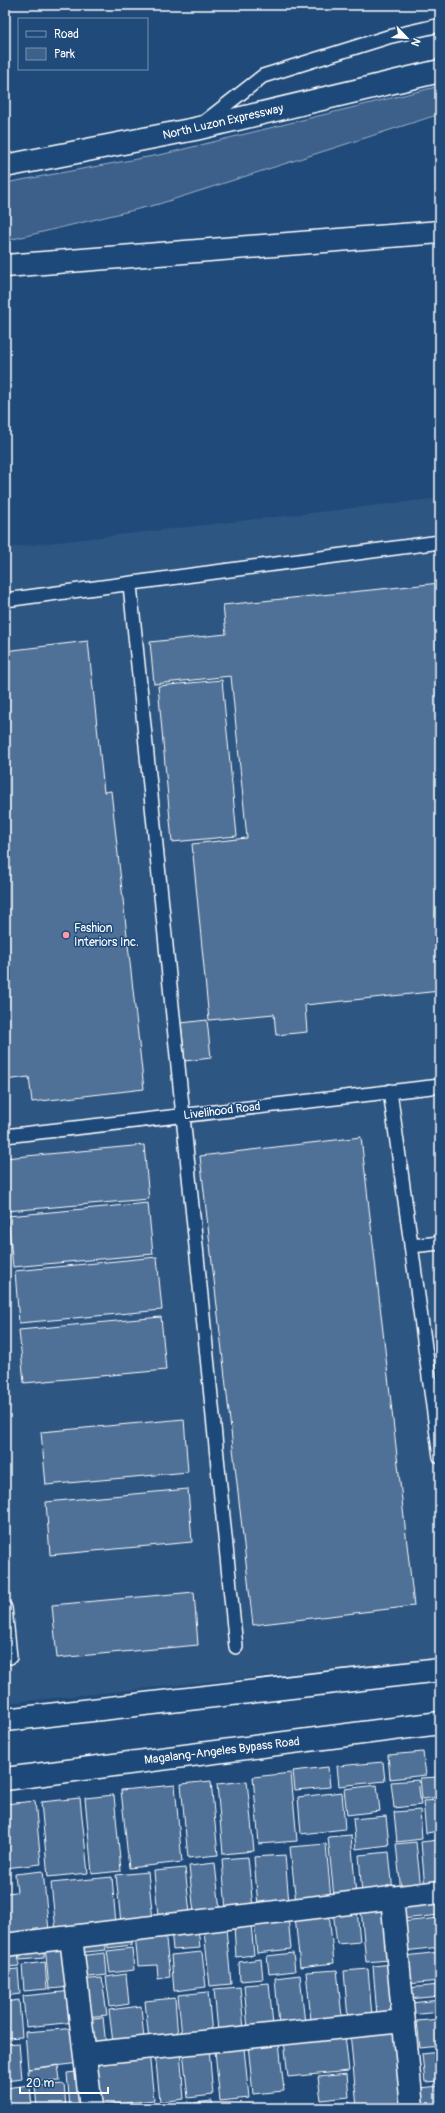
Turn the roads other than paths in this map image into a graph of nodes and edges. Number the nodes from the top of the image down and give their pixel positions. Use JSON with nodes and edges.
{"nodes":[{"id":1,"x":440,"y":25,"type":"edge"},
{"id":2,"x":440,"y":71,"type":"edge"},
{"id":3,"x":195,"y":130,"type":"junction"},
{"id":4,"x":5,"y":166,"type":"edge"},
{"id":5,"x":440,"y":232,"type":"edge"},
{"id":6,"x":5,"y":266,"type":"edge"},
{"id":7,"x":440,"y":542,"type":"edge"},
{"id":8,"x":130,"y":585,"type":"junction"},
{"id":9,"x":5,"y":600,"type":"edge"},
{"id":10,"x":440,"y":1086,"type":"edge"},
{"id":11,"x":390,"y":1091,"type":"junction"},
{"id":12,"x":181,"y":1116,"type":"junction"},
{"id":13,"x":5,"y":1136,"type":"edge"},
{"id":14,"x":440,"y":1243,"type":"edge"},
{"id":15,"x":411,"y":1246,"type":"junction"},
{"id":16,"x":440,"y":1457,"type":"edge"},
{"id":17,"x":5,"y":1608,"type":"edge"},
{"id":18,"x":236,"y":1647,"type":"dead end"},
{"id":19,"x":10,"y":1658,"type":"dead end"},
{"id":20,"x":440,"y":1670,"type":"edge"},
{"id":21,"x":5,"y":1720,"type":"edge"},
{"id":22,"x":440,"y":1723,"type":"edge"},
{"id":23,"x":5,"y":1779,"type":"edge"},
{"id":24,"x":440,"y":1892,"type":"edge"},
{"id":25,"x":392,"y":1898,"type":"junction"},
{"id":26,"x":71,"y":1937,"type":"junction"},
{"id":27,"x":5,"y":1945,"type":"edge"},
{"id":28,"x":403,"y":2021,"type":"junction"},
{"id":29,"x":85,"y":2054,"type":"junction"},
{"id":30,"x":91,"y":2108,"type":"edge"},
{"id":31,"x":412,"y":2108,"type":"edge"}],
"edges":[{"from":1,"to":3,"type":"lane"},
{"from":2,"to":3,"type":"main road","name":"North Luzon Expressway"},
{"from":3,"to":4,"type":"main road","name":"North Luzon Expressway"},
{"from":5,"to":6,"type":"main road"},
{"from":7,"to":8,"type":"lane"},
{"from":8,"to":9,"type":"lane"},
{"from":8,"to":12,"type":"lane"},
{"from":10,"to":11,"type":"lane","name":"Livelihood Road"},
{"from":11,"to":12,"type":"lane","name":"Livelihood Road"},
{"from":11,"to":15,"type":"lane"},
{"from":12,"to":13,"type":"lane","name":"Livelihood Road"},
{"from":12,"to":18,"type":"lane"},
{"from":14,"to":15,"type":"lane"},
{"from":15,"to":16,"type":"lane"},
{"from":17,"to":19,"type":"lane"},
{"from":20,"to":21,"type":"main road"},
{"from":22,"to":23,"type":"main road","name":"Magalang-Angeles Bypass Road"},
{"from":24,"to":25,"type":"main road"},
{"from":25,"to":26,"type":"main road"},
{"from":25,"to":28,"type":"main road"},
{"from":26,"to":27,"type":"main road"},
{"from":26,"to":29,"type":"main road"},
{"from":28,"to":29,"type":"main road"},
{"from":28,"to":31,"type":"main road"},
{"from":29,"to":30,"type":"main road"}]}
